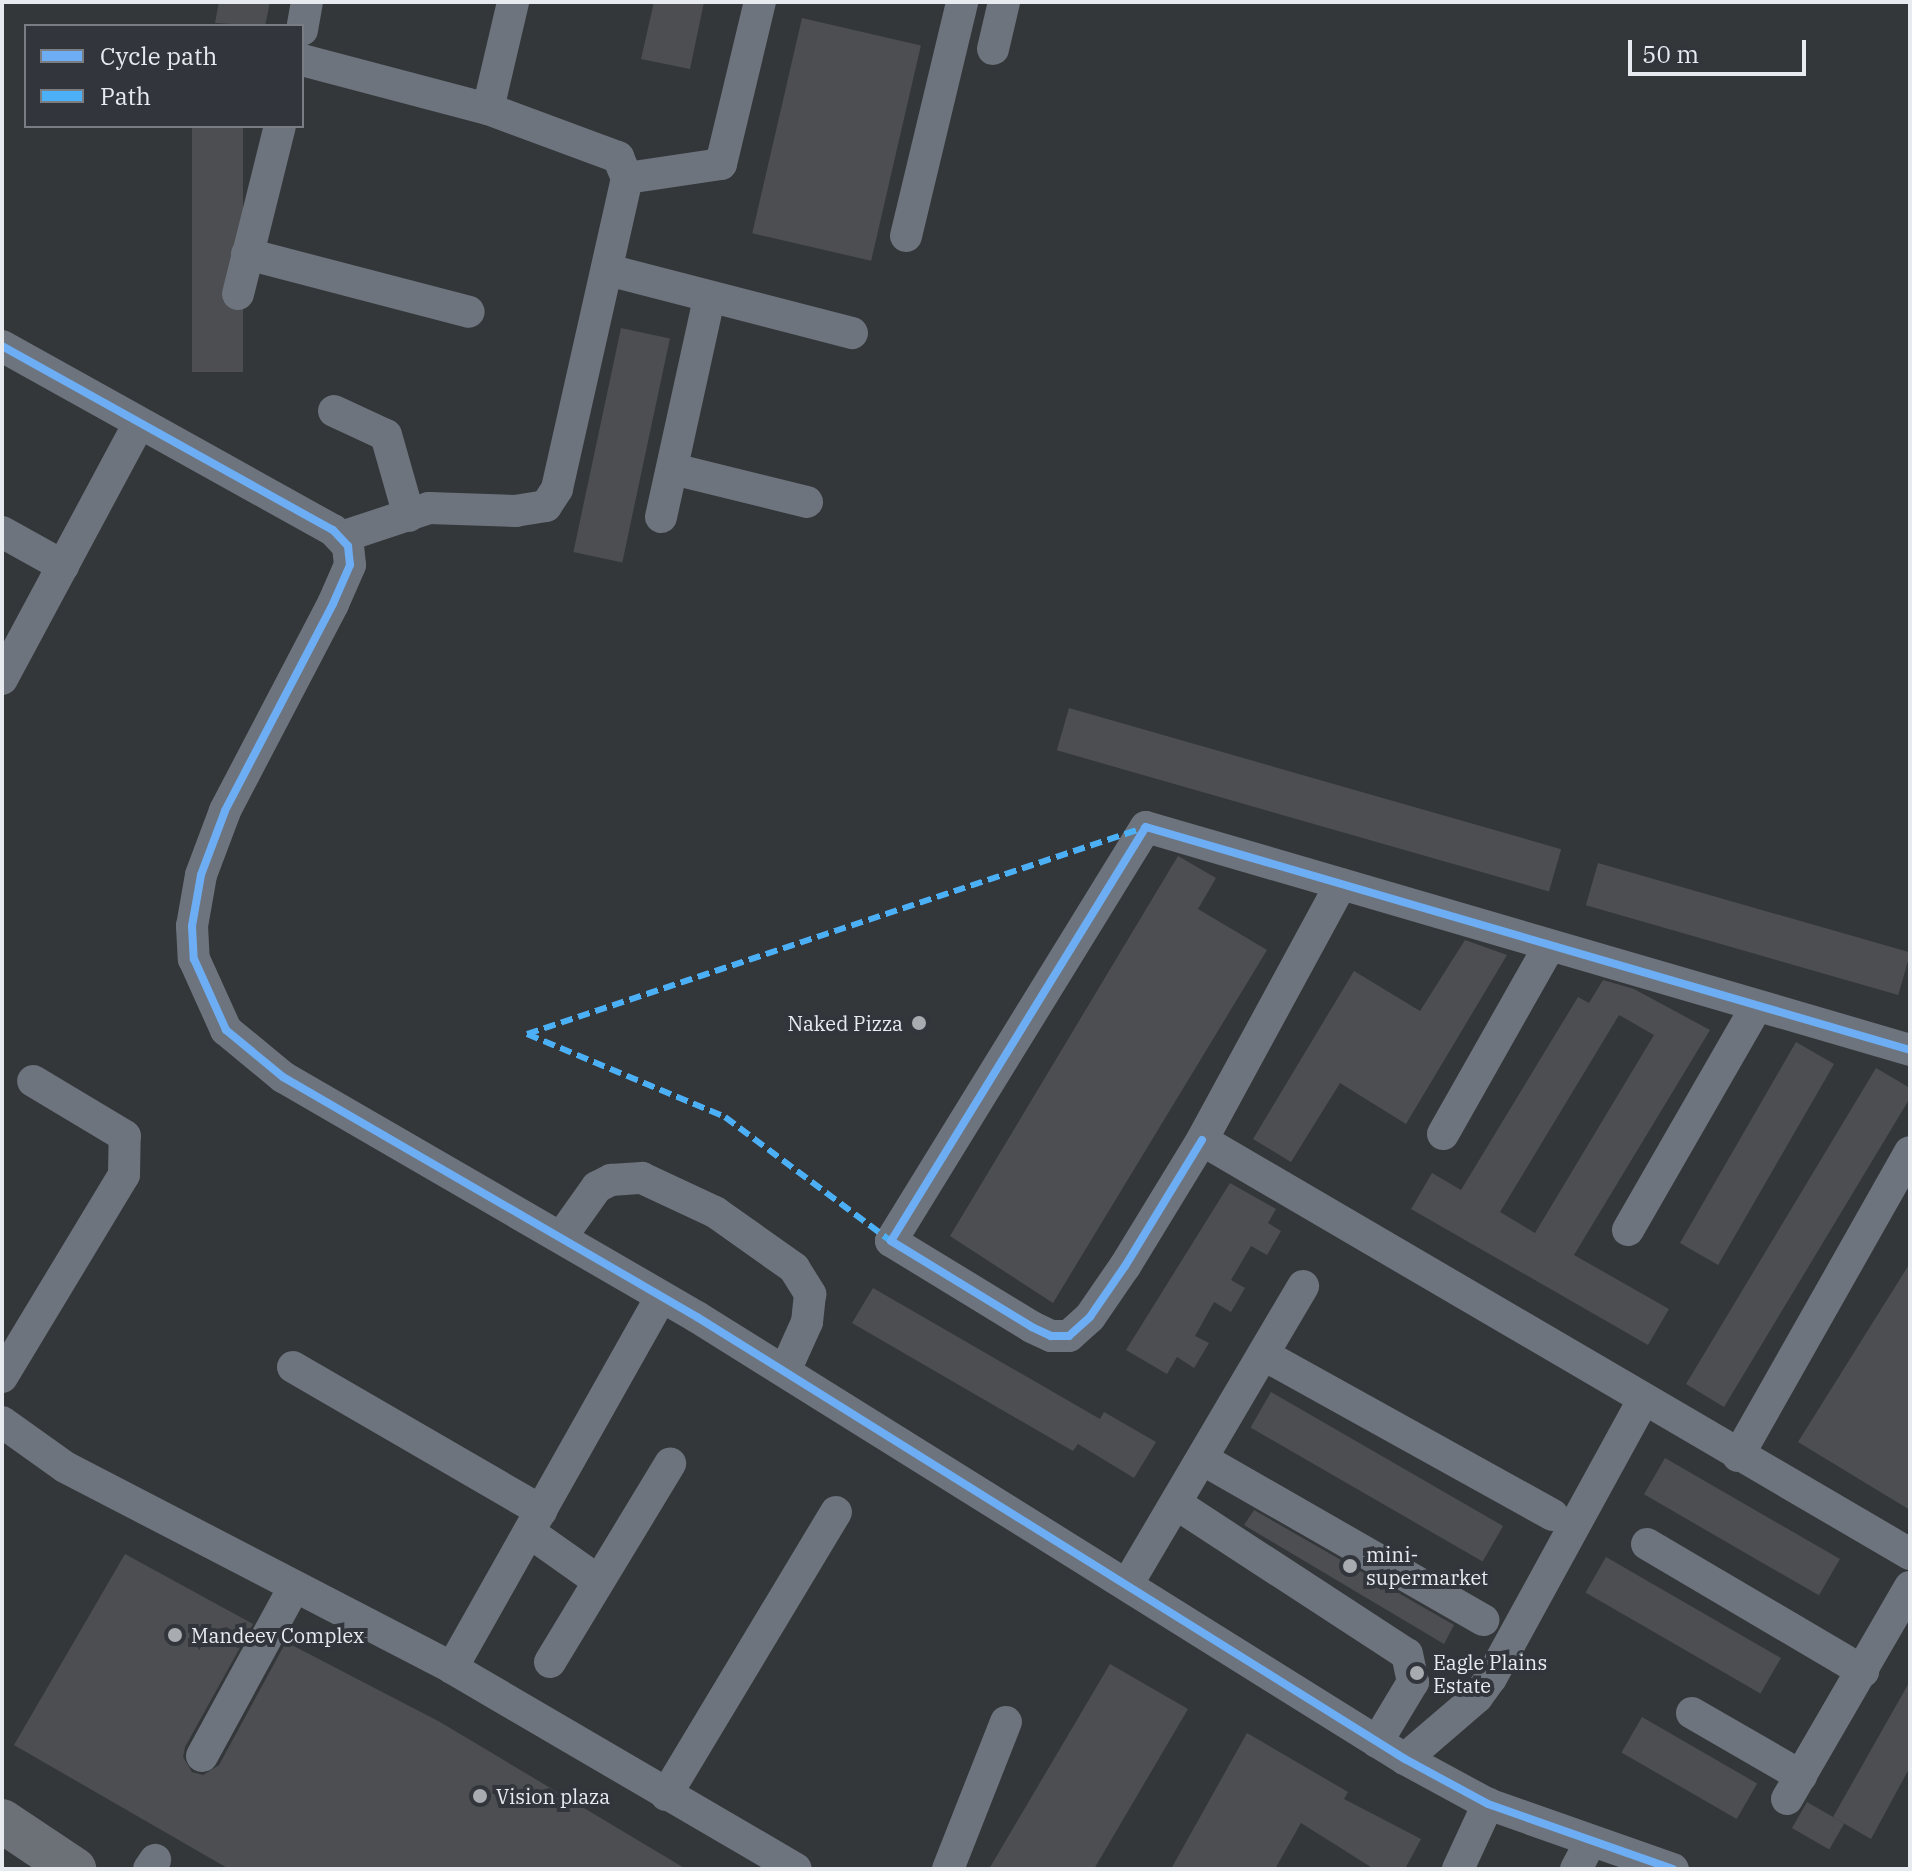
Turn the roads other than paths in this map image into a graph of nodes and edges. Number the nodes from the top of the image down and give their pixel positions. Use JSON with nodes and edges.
{"nodes":[{"id":1,"x":307,"y":2,"type":"edge"},
{"id":2,"x":513,"y":2,"type":"edge"},
{"id":3,"x":760,"y":2,"type":"edge"},
{"id":4,"x":962,"y":2,"type":"edge"},
{"id":5,"x":1004,"y":2,"type":"edge"},
{"id":6,"x":303,"y":24,"type":"edge"},
{"id":7,"x":993,"y":49,"type":"dead end"},
{"id":8,"x":304,"y":61,"type":"edge"},
{"id":9,"x":488,"y":109,"type":"junction"},
{"id":10,"x":279,"y":128,"type":"edge"},
{"id":11,"x":627,"y":178,"type":"junction"},
{"id":12,"x":906,"y":236,"type":"dead end"},
{"id":13,"x":247,"y":254,"type":"junction"},
{"id":14,"x":608,"y":270,"type":"junction"},
{"id":15,"x":238,"y":294,"type":"dead end"},
{"id":16,"x":709,"y":298,"type":"junction"},
{"id":17,"x":469,"y":312,"type":"dead end"},
{"id":18,"x":852,"y":333,"type":"dead end"},
{"id":19,"x":2,"y":346,"type":"edge"},
{"id":20,"x":334,"y":411,"type":"dead end"},
{"id":21,"x":138,"y":425,"type":"junction"},
{"id":22,"x":673,"y":469,"type":"junction"},
{"id":23,"x":807,"y":502,"type":"dead end"},
{"id":24,"x":409,"y":516,"type":"junction"},
{"id":25,"x":661,"y":517,"type":"dead end"},
{"id":26,"x":2,"y":532,"type":"edge"},
{"id":27,"x":342,"y":537,"type":"junction"},
{"id":28,"x":63,"y":566,"type":"junction"},
{"id":29,"x":2,"y":679,"type":"edge"},
{"id":30,"x":1341,"y":884,"type":"junction"},
{"id":31,"x":1549,"y":947,"type":"junction"},
{"id":32,"x":1756,"y":1007,"type":"junction"},
{"id":33,"x":1910,"y":1050,"type":"edge"},
{"id":34,"x":33,"y":1081,"type":"dead end"},
{"id":35,"x":1443,"y":1134,"type":"dead end"},
{"id":36,"x":1202,"y":1140,"type":"junction"},
{"id":37,"x":1910,"y":1152,"type":"edge"},
{"id":38,"x":1628,"y":1230,"type":"dead end"},
{"id":39,"x":562,"y":1236,"type":"junction"},
{"id":40,"x":1303,"y":1286,"type":"dead end"},
{"id":41,"x":661,"y":1297,"type":"junction"},
{"id":42,"x":1264,"y":1355,"type":"junction"},
{"id":43,"x":293,"y":1367,"type":"dead end"},
{"id":44,"x":785,"y":1371,"type":"junction"},
{"id":45,"x":2,"y":1377,"type":"edge"},
{"id":46,"x":1643,"y":1400,"type":"junction"},
{"id":47,"x":2,"y":1422,"type":"edge"},
{"id":48,"x":1738,"y":1456,"type":"junction"},
{"id":49,"x":1204,"y":1460,"type":"junction"},
{"id":50,"x":670,"y":1464,"type":"dead end"},
{"id":51,"x":1178,"y":1505,"type":"junction"},
{"id":52,"x":836,"y":1512,"type":"dead end"},
{"id":53,"x":1553,"y":1515,"type":"dead end"},
{"id":54,"x":535,"y":1522,"type":"junction"},
{"id":55,"x":1647,"y":1544,"type":"dead end"},
{"id":56,"x":1910,"y":1554,"type":"edge"},
{"id":57,"x":597,"y":1580,"type":"junction"},
{"id":58,"x":1127,"y":1585,"type":"junction"},
{"id":59,"x":1910,"y":1587,"type":"edge"},
{"id":60,"x":293,"y":1589,"type":"junction"},
{"id":61,"x":1483,"y":1620,"type":"dead end"},
{"id":62,"x":550,"y":1662,"type":"dead end"},
{"id":63,"x":452,"y":1668,"type":"junction"},
{"id":64,"x":1863,"y":1671,"type":"junction"},
{"id":65,"x":1692,"y":1713,"type":"dead end"},
{"id":66,"x":1006,"y":1722,"type":"dead end"},
{"id":67,"x":1377,"y":1742,"type":"junction"},
{"id":68,"x":202,"y":1756,"type":"dead end"},
{"id":69,"x":1405,"y":1759,"type":"junction"},
{"id":70,"x":666,"y":1795,"type":"junction"},
{"id":71,"x":1488,"y":1804,"type":"junction"},
{"id":72,"x":2,"y":1821,"type":"edge"},
{"id":73,"x":1583,"y":1856,"type":"edge"},
{"id":74,"x":74,"y":1869,"type":"edge"},
{"id":75,"x":796,"y":1869,"type":"edge"},
{"id":76,"x":948,"y":1869,"type":"edge"},
{"id":77,"x":1458,"y":1869,"type":"edge"},
{"id":78,"x":1673,"y":1869,"type":"edge"}],
"edges":[{"from":1,"to":6,"type":"street"},
{"from":2,"to":9,"type":"street"},
{"from":3,"to":11,"type":"street"},
{"from":4,"to":12,"type":"street"},
{"from":5,"to":7,"type":"street"},
{"from":8,"to":9,"type":"street"},
{"from":9,"to":11,"type":"street"},
{"from":10,"to":13,"type":"street"},
{"from":11,"to":14,"type":"street"},
{"from":13,"to":15,"type":"street"},
{"from":13,"to":17,"type":"street"},
{"from":14,"to":16,"type":"street"},
{"from":14,"to":24,"type":"street"},
{"from":16,"to":18,"type":"street"},
{"from":16,"to":22,"type":"street"},
{"from":19,"to":21,"type":"street"},
{"from":20,"to":24,"type":"street"},
{"from":21,"to":27,"type":"street"},
{"from":21,"to":28,"type":"street"},
{"from":22,"to":23,"type":"street"},
{"from":22,"to":25,"type":"street"},
{"from":24,"to":27,"type":"street"},
{"from":26,"to":28,"type":"street"},
{"from":27,"to":39,"type":"street"},
{"from":28,"to":29,"type":"street"},
{"from":30,"to":31,"type":"street"},
{"from":30,"to":36,"type":"street"},
{"from":30,"to":36,"type":"street"},
{"from":31,"to":32,"type":"street"},
{"from":31,"to":35,"type":"street"},
{"from":32,"to":33,"type":"street"},
{"from":32,"to":38,"type":"street"},
{"from":34,"to":45,"type":"street"},
{"from":36,"to":46,"type":"street"},
{"from":37,"to":48,"type":"street"},
{"from":39,"to":41,"type":"street"},
{"from":39,"to":44,"type":"street"},
{"from":40,"to":42,"type":"street"},
{"from":41,"to":44,"type":"street"},
{"from":41,"to":54,"type":"street"},
{"from":42,"to":49,"type":"street"},
{"from":42,"to":53,"type":"street"},
{"from":43,"to":54,"type":"street"},
{"from":44,"to":58,"type":"street"},
{"from":46,"to":48,"type":"street"},
{"from":46,"to":69,"type":"street"},
{"from":47,"to":60,"type":"street"},
{"from":48,"to":56,"type":"street"},
{"from":49,"to":51,"type":"street"},
{"from":49,"to":61,"type":"street"},
{"from":50,"to":57,"type":"street"},
{"from":51,"to":58,"type":"street"},
{"from":51,"to":67,"type":"street"},
{"from":52,"to":70,"type":"street"},
{"from":54,"to":57,"type":"street"},
{"from":54,"to":63,"type":"street"},
{"from":55,"to":64,"type":"street"},
{"from":57,"to":62,"type":"street"},
{"from":58,"to":67,"type":"street"},
{"from":59,"to":64,"type":"street"},
{"from":60,"to":63,"type":"street"},
{"from":60,"to":68,"type":"street"},
{"from":63,"to":70,"type":"street"},
{"from":64,"to":65,"type":"street"},
{"from":66,"to":76,"type":"street"},
{"from":67,"to":69,"type":"street"},
{"from":69,"to":71,"type":"street"},
{"from":70,"to":75,"type":"street"},
{"from":71,"to":73,"type":"street"},
{"from":71,"to":77,"type":"street"},
{"from":72,"to":74,"type":"highway"},
{"from":73,"to":78,"type":"street"}]}
